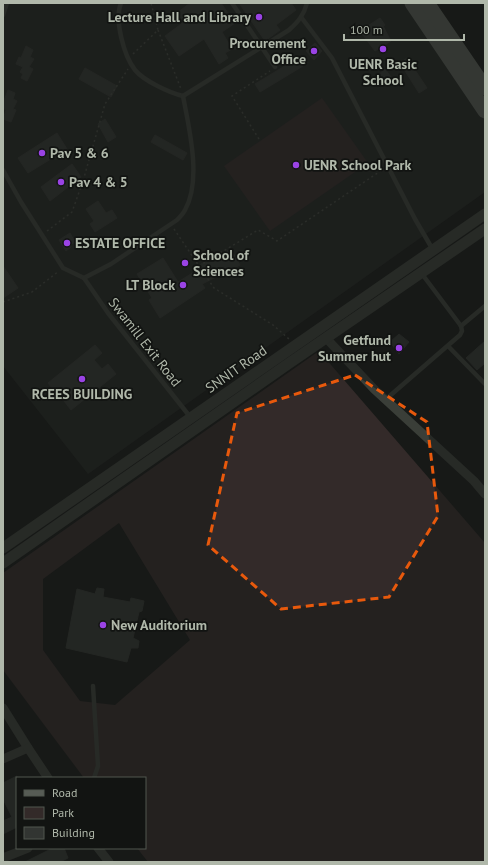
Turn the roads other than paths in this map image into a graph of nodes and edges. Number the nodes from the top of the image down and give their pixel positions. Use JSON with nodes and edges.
{"nodes":[{"id":1,"x":7,"y":3,"type":"edge"},
{"id":2,"x":121,"y":3,"type":"edge"},
{"id":3,"x":232,"y":3,"type":"edge"},
{"id":4,"x":307,"y":3,"type":"edge"},
{"id":5,"x":412,"y":3,"type":"edge"},
{"id":6,"x":426,"y":3,"type":"edge"},
{"id":7,"x":3,"y":15,"type":"edge"},
{"id":8,"x":301,"y":17,"type":"junction"},
{"id":9,"x":261,"y":47,"type":"junction"},
{"id":10,"x":275,"y":67,"type":"road end"},
{"id":11,"x":485,"y":88,"type":"edge"},
{"id":12,"x":184,"y":96,"type":"junction"},
{"id":13,"x":485,"y":111,"type":"edge"},
{"id":14,"x":3,"y":170,"type":"edge"},
{"id":15,"x":485,"y":214,"type":"edge"},
{"id":16,"x":485,"y":229,"type":"edge"},
{"id":17,"x":433,"y":250,"type":"junction"},
{"id":18,"x":421,"y":272,"type":"junction"},
{"id":19,"x":84,"y":278,"type":"junction"},
{"id":20,"x":485,"y":306,"type":"edge"},
{"id":21,"x":461,"y":326,"type":"junction"},
{"id":22,"x":326,"y":338,"type":"junction"},
{"id":23,"x":448,"y":346,"type":"junction"},
{"id":24,"x":485,"y":384,"type":"edge"},
{"id":25,"x":226,"y":400,"type":"junction"},
{"id":26,"x":385,"y":400,"type":"junction"},
{"id":27,"x":213,"y":409,"type":"junction"},
{"id":28,"x":191,"y":418,"type":"junction"},
{"id":29,"x":485,"y":494,"type":"edge"},
{"id":30,"x":3,"y":548,"type":"edge"},
{"id":31,"x":3,"y":563,"type":"edge"},
{"id":32,"x":93,"y":686,"type":"dead end"},
{"id":33,"x":3,"y":708,"type":"edge"},
{"id":34,"x":28,"y":748,"type":"junction"},
{"id":35,"x":3,"y":759,"type":"edge"},
{"id":36,"x":47,"y":777,"type":"edge"},
{"id":37,"x":94,"y":777,"type":"edge"},
{"id":38,"x":26,"y":849,"type":"edge"},
{"id":39,"x":99,"y":849,"type":"edge"},
{"id":40,"x":3,"y":858,"type":"edge"},
{"id":41,"x":109,"y":862,"type":"edge"}],
"edges":[{"from":1,"to":7,"type":"lane"},
{"from":2,"to":12,"type":"lane"},
{"from":3,"to":9,"type":"lane"},
{"from":4,"to":8,"type":"lane"},
{"from":5,"to":13,"type":"main road"},
{"from":6,"to":11,"type":"main road"},
{"from":8,"to":9,"type":"lane"},
{"from":8,"to":17,"type":"lane"},
{"from":9,"to":10,"type":"lane"},
{"from":9,"to":12,"type":"lane"},
{"from":12,"to":19,"type":"lane"},
{"from":14,"to":19,"type":"lane"},
{"from":15,"to":17,"type":"street","name":"SNNIT Road"},
{"from":16,"to":18,"type":"street","name":"SNNIT Road"},
{"from":17,"to":25,"type":"street","name":"SNNIT Road"},
{"from":18,"to":21,"type":"lane"},
{"from":18,"to":22,"type":"street","name":"SNNIT Road"},
{"from":19,"to":28,"type":"lane","name":"Swamill Exit Road"},
{"from":20,"to":21,"type":"lane"},
{"from":21,"to":23,"type":"lane"},
{"from":22,"to":25,"type":"street","name":"SNNIT Road"},
{"from":22,"to":26,"type":"street"},
{"from":23,"to":24,"type":"lane"},
{"from":23,"to":26,"type":"lane"},
{"from":25,"to":27,"type":"street","name":"SNNIT Road"},
{"from":26,"to":29,"type":"street"},
{"from":27,"to":28,"type":"street","name":"SNNIT Road"},
{"from":27,"to":31,"type":"street","name":"SNNIT Road"},
{"from":28,"to":30,"type":"street","name":"SNNIT Road"},
{"from":32,"to":37,"type":"lane"},
{"from":33,"to":34,"type":"street"},
{"from":34,"to":35,"type":"street"},
{"from":34,"to":36,"type":"street"},
{"from":38,"to":40,"type":"street"},
{"from":39,"to":41,"type":"street"}]}
